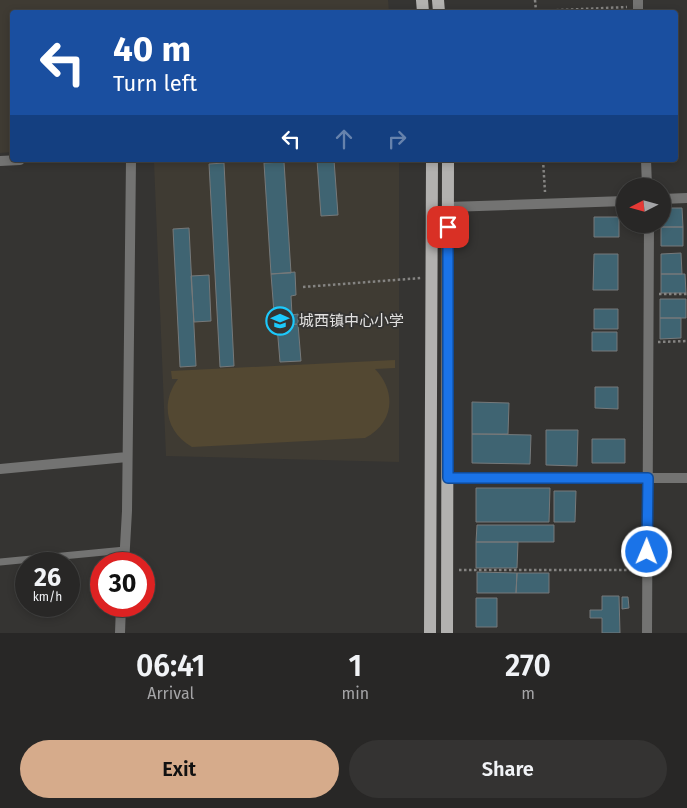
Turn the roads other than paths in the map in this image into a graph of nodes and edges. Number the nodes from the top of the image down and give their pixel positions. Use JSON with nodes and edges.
{"nodes":[{"id":1,"x":130,"y":162,"type":"edge"},
{"id":2,"x":432,"y":162,"type":"edge"},
{"id":3,"x":448,"y":162,"type":"edge"},
{"id":4,"x":646,"y":162,"type":"edge"},
{"id":5,"x":647,"y":178,"type":"edge"},
{"id":6,"x":687,"y":198,"type":"edge"},
{"id":7,"x":671,"y":199,"type":"edge"},
{"id":8,"x":616,"y":201,"type":"edge"},
{"id":9,"x":448,"y":207,"type":"junction"},
{"id":10,"x":649,"y":233,"type":"edge"},
{"id":11,"x":127,"y":457,"type":"junction"},
{"id":12,"x":0,"y":469,"type":"edge"},
{"id":13,"x":448,"y":478,"type":"junction"},
{"id":14,"x":648,"y":478,"type":"junction"},
{"id":15,"x":687,"y":478,"type":"edge"},
{"id":16,"x":124,"y":550,"type":"joint"},
{"id":17,"x":0,"y":562,"type":"edge"},
{"id":18,"x":121,"y":617,"type":"edge"},
{"id":19,"x":120,"y":633,"type":"edge"},
{"id":20,"x":430,"y":633,"type":"edge"},
{"id":21,"x":447,"y":633,"type":"edge"},
{"id":22,"x":647,"y":633,"type":"edge"}],
"edges":[{"from":1,"to":11,"type":"street"},
{"from":2,"to":20,"type":"main road"},
{"from":3,"to":9,"type":"main road"},
{"from":4,"to":5,"type":"street"},
{"from":6,"to":7,"type":"street"},
{"from":8,"to":9,"type":"street"},
{"from":9,"to":13,"type":"main road"},
{"from":10,"to":14,"type":"street"},
{"from":11,"to":12,"type":"street"},
{"from":11,"to":16,"type":"street"},
{"from":13,"to":14,"type":"street"},
{"from":13,"to":21,"type":"main road"},
{"from":14,"to":15,"type":"street"},
{"from":14,"to":22,"type":"street"},
{"from":16,"to":17,"type":"lane"},
{"from":18,"to":19,"type":"street"}]}
